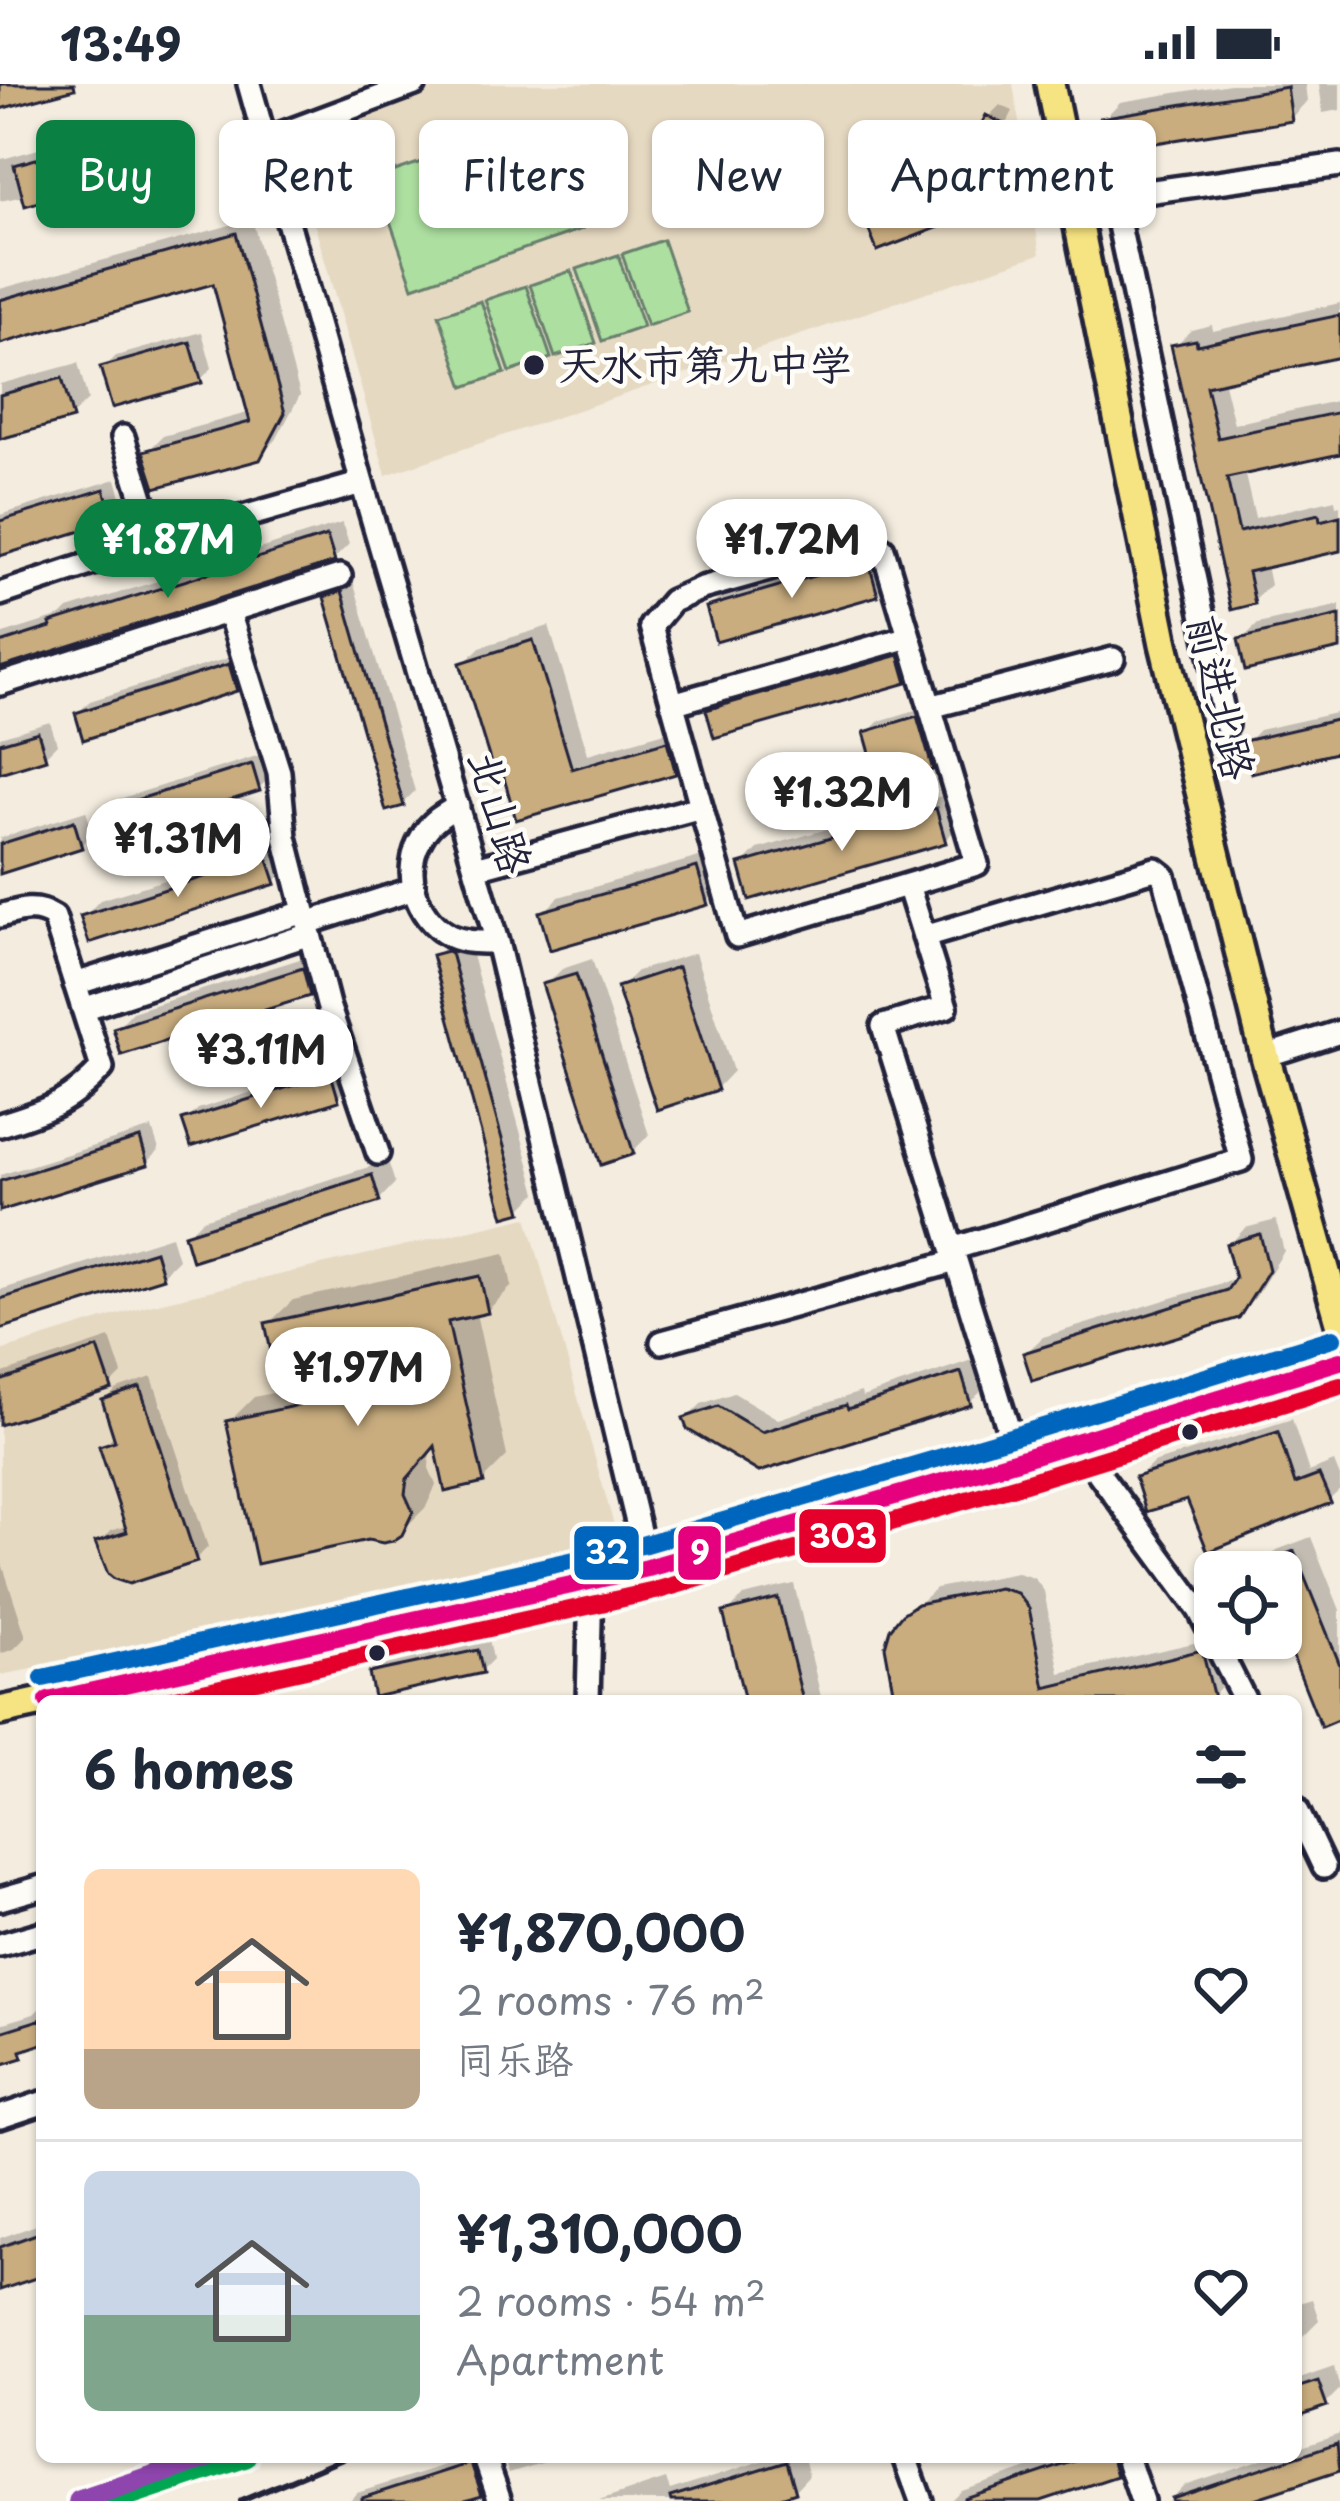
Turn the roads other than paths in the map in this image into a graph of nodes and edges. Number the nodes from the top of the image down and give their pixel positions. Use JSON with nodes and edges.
{"nodes":[{"id":1,"x":249,"y":84,"type":"edge"},
{"id":2,"x":416,"y":84,"type":"edge"},
{"id":3,"x":1050,"y":84,"type":"edge"},
{"id":4,"x":259,"y":120,"type":"edge"},
{"id":5,"x":319,"y":120,"type":"edge"},
{"id":6,"x":1058,"y":120,"type":"edge"},
{"id":7,"x":1340,"y":165,"type":"edge"},
{"id":8,"x":1156,"y":191,"type":"edge"},
{"id":9,"x":290,"y":228,"type":"edge"},
{"id":10,"x":1080,"y":228,"type":"edge"},
{"id":11,"x":1120,"y":228,"type":"edge"},
{"id":12,"x":122,"y":437,"type":"dead end"},
{"id":13,"x":362,"y":483,"type":"junction"},
{"id":14,"x":156,"y":542,"type":"junction"},
{"id":15,"x":340,"y":576,"type":"dead end"},
{"id":16,"x":0,"y":594,"type":"edge"},
{"id":17,"x":229,"y":612,"type":"junction"},
{"id":18,"x":1206,"y":633,"type":"junction"},
{"id":19,"x":909,"y":637,"type":"junction"},
{"id":20,"x":1164,"y":644,"type":"junction"},
{"id":21,"x":1113,"y":659,"type":"dead end"},
{"id":22,"x":0,"y":684,"type":"edge"},
{"id":23,"x":672,"y":704,"type":"junction"},
{"id":24,"x":930,"y":707,"type":"junction"},
{"id":25,"x":1226,"y":725,"type":"dead end"},
{"id":26,"x":458,"y":806,"type":"junction"},
{"id":27,"x":701,"y":807,"type":"junction"},
{"id":28,"x":476,"y":868,"type":"junction"},
{"id":29,"x":908,"y":885,"type":"junction"},
{"id":30,"x":414,"y":889,"type":"junction"},
{"id":31,"x":0,"y":916,"type":"edge"},
{"id":32,"x":307,"y":923,"type":"junction"},
{"id":33,"x":924,"y":938,"type":"junction"},
{"id":34,"x":497,"y":942,"type":"junction"},
{"id":35,"x":75,"y":984,"type":"junction"},
{"id":36,"x":83,"y":1009,"type":"junction"},
{"id":37,"x":1340,"y":1032,"type":"edge"},
{"id":38,"x":1265,"y":1056,"type":"junction"},
{"id":39,"x":0,"y":1125,"type":"edge"},
{"id":40,"x":378,"y":1154,"type":"dead end"},
{"id":41,"x":954,"y":1255,"type":"junction"},
{"id":42,"x":1340,"y":1322,"type":"edge"},
{"id":43,"x":662,"y":1342,"type":"dead end"},
{"id":44,"x":1340,"y":1360,"type":"edge"},
{"id":45,"x":1076,"y":1442,"type":"junction"},
{"id":46,"x":1018,"y":1460,"type":"junction"},
{"id":47,"x":648,"y":1568,"type":"junction"},
{"id":48,"x":591,"y":1582,"type":"junction"},
{"id":49,"x":186,"y":1672,"type":"junction"},
{"id":50,"x":78,"y":1695,"type":"edge"},
{"id":51,"x":192,"y":1695,"type":"edge"},
{"id":52,"x":588,"y":1695,"type":"edge"},
{"id":53,"x":1242,"y":1695,"type":"edge"},
{"id":54,"x":36,"y":1704,"type":"edge"},
{"id":55,"x":0,"y":1711,"type":"edge"},
{"id":56,"x":1302,"y":1821,"type":"edge"},
{"id":57,"x":1324,"y":1867,"type":"dead end"},
{"id":58,"x":36,"y":1889,"type":"edge"},
{"id":59,"x":0,"y":1899,"type":"edge"},
{"id":60,"x":36,"y":1935,"type":"edge"},
{"id":61,"x":0,"y":1945,"type":"edge"},
{"id":62,"x":36,"y":2105,"type":"edge"},
{"id":63,"x":0,"y":2117,"type":"edge"},
{"id":64,"x":487,"y":2463,"type":"edge"},
{"id":65,"x":907,"y":2463,"type":"edge"},
{"id":66,"x":1129,"y":2463,"type":"edge"},
{"id":67,"x":500,"y":2501,"type":"edge"},
{"id":68,"x":921,"y":2501,"type":"edge"},
{"id":69,"x":1142,"y":2501,"type":"edge"}],
"edges":[{"from":1,"to":4,"type":"street","name":"北山路"},
{"from":2,"to":5,"type":"street"},
{"from":3,"to":6,"type":"main road","name":"前进北路"},
{"from":7,"to":8,"type":"street"},
{"from":9,"to":13,"type":"street","name":"北山路"},
{"from":10,"to":20,"type":"main road","name":"前进北路"},
{"from":11,"to":18,"type":"street"},
{"from":12,"to":14,"type":"street"},
{"from":13,"to":14,"type":"street"},
{"from":13,"to":26,"type":"street","name":"北山路"},
{"from":14,"to":16,"type":"street"},
{"from":15,"to":17,"type":"street"},
{"from":17,"to":22,"type":"street"},
{"from":17,"to":32,"type":"street"},
{"from":18,"to":20,"type":"street"},
{"from":18,"to":25,"type":"street"},
{"from":19,"to":23,"type":"street"},
{"from":19,"to":23,"type":"street"},
{"from":19,"to":24,"type":"street"},
{"from":20,"to":38,"type":"main road","name":"前进北路"},
{"from":21,"to":24,"type":"street"},
{"from":23,"to":27,"type":"street"},
{"from":24,"to":29,"type":"street"},
{"from":26,"to":28,"type":"street","name":"北山路"},
{"from":26,"to":30,"type":"street"},
{"from":27,"to":28,"type":"street"},
{"from":27,"to":29,"type":"street"},
{"from":28,"to":34,"type":"street","name":"北山路"},
{"from":29,"to":33,"type":"street"},
{"from":30,"to":32,"type":"street"},
{"from":30,"to":34,"type":"street"},
{"from":31,"to":35,"type":"street"},
{"from":32,"to":35,"type":"street"},
{"from":32,"to":36,"type":"street"},
{"from":32,"to":40,"type":"street"},
{"from":33,"to":41,"type":"street"},
{"from":33,"to":41,"type":"street"},
{"from":34,"to":47,"type":"street","name":"北山路"},
{"from":35,"to":36,"type":"street"},
{"from":36,"to":39,"type":"street"},
{"from":37,"to":38,"type":"street"},
{"from":38,"to":42,"type":"main road","name":"前进北路"},
{"from":41,"to":43,"type":"street"},
{"from":41,"to":46,"type":"street"},
{"from":44,"to":45,"type":"main road"},
{"from":45,"to":46,"type":"main road"},
{"from":45,"to":53,"type":"street"},
{"from":46,"to":47,"type":"main road"},
{"from":47,"to":48,"type":"main road"},
{"from":48,"to":49,"type":"main road"},
{"from":48,"to":52,"type":"street"},
{"from":49,"to":50,"type":"main road"},
{"from":49,"to":51,"type":"street"},
{"from":54,"to":55,"type":"main road"},
{"from":56,"to":57,"type":"street"},
{"from":58,"to":59,"type":"street"},
{"from":60,"to":61,"type":"street"},
{"from":62,"to":63,"type":"street"},
{"from":64,"to":67,"type":"street"},
{"from":65,"to":68,"type":"street"},
{"from":66,"to":69,"type":"street"}]}
